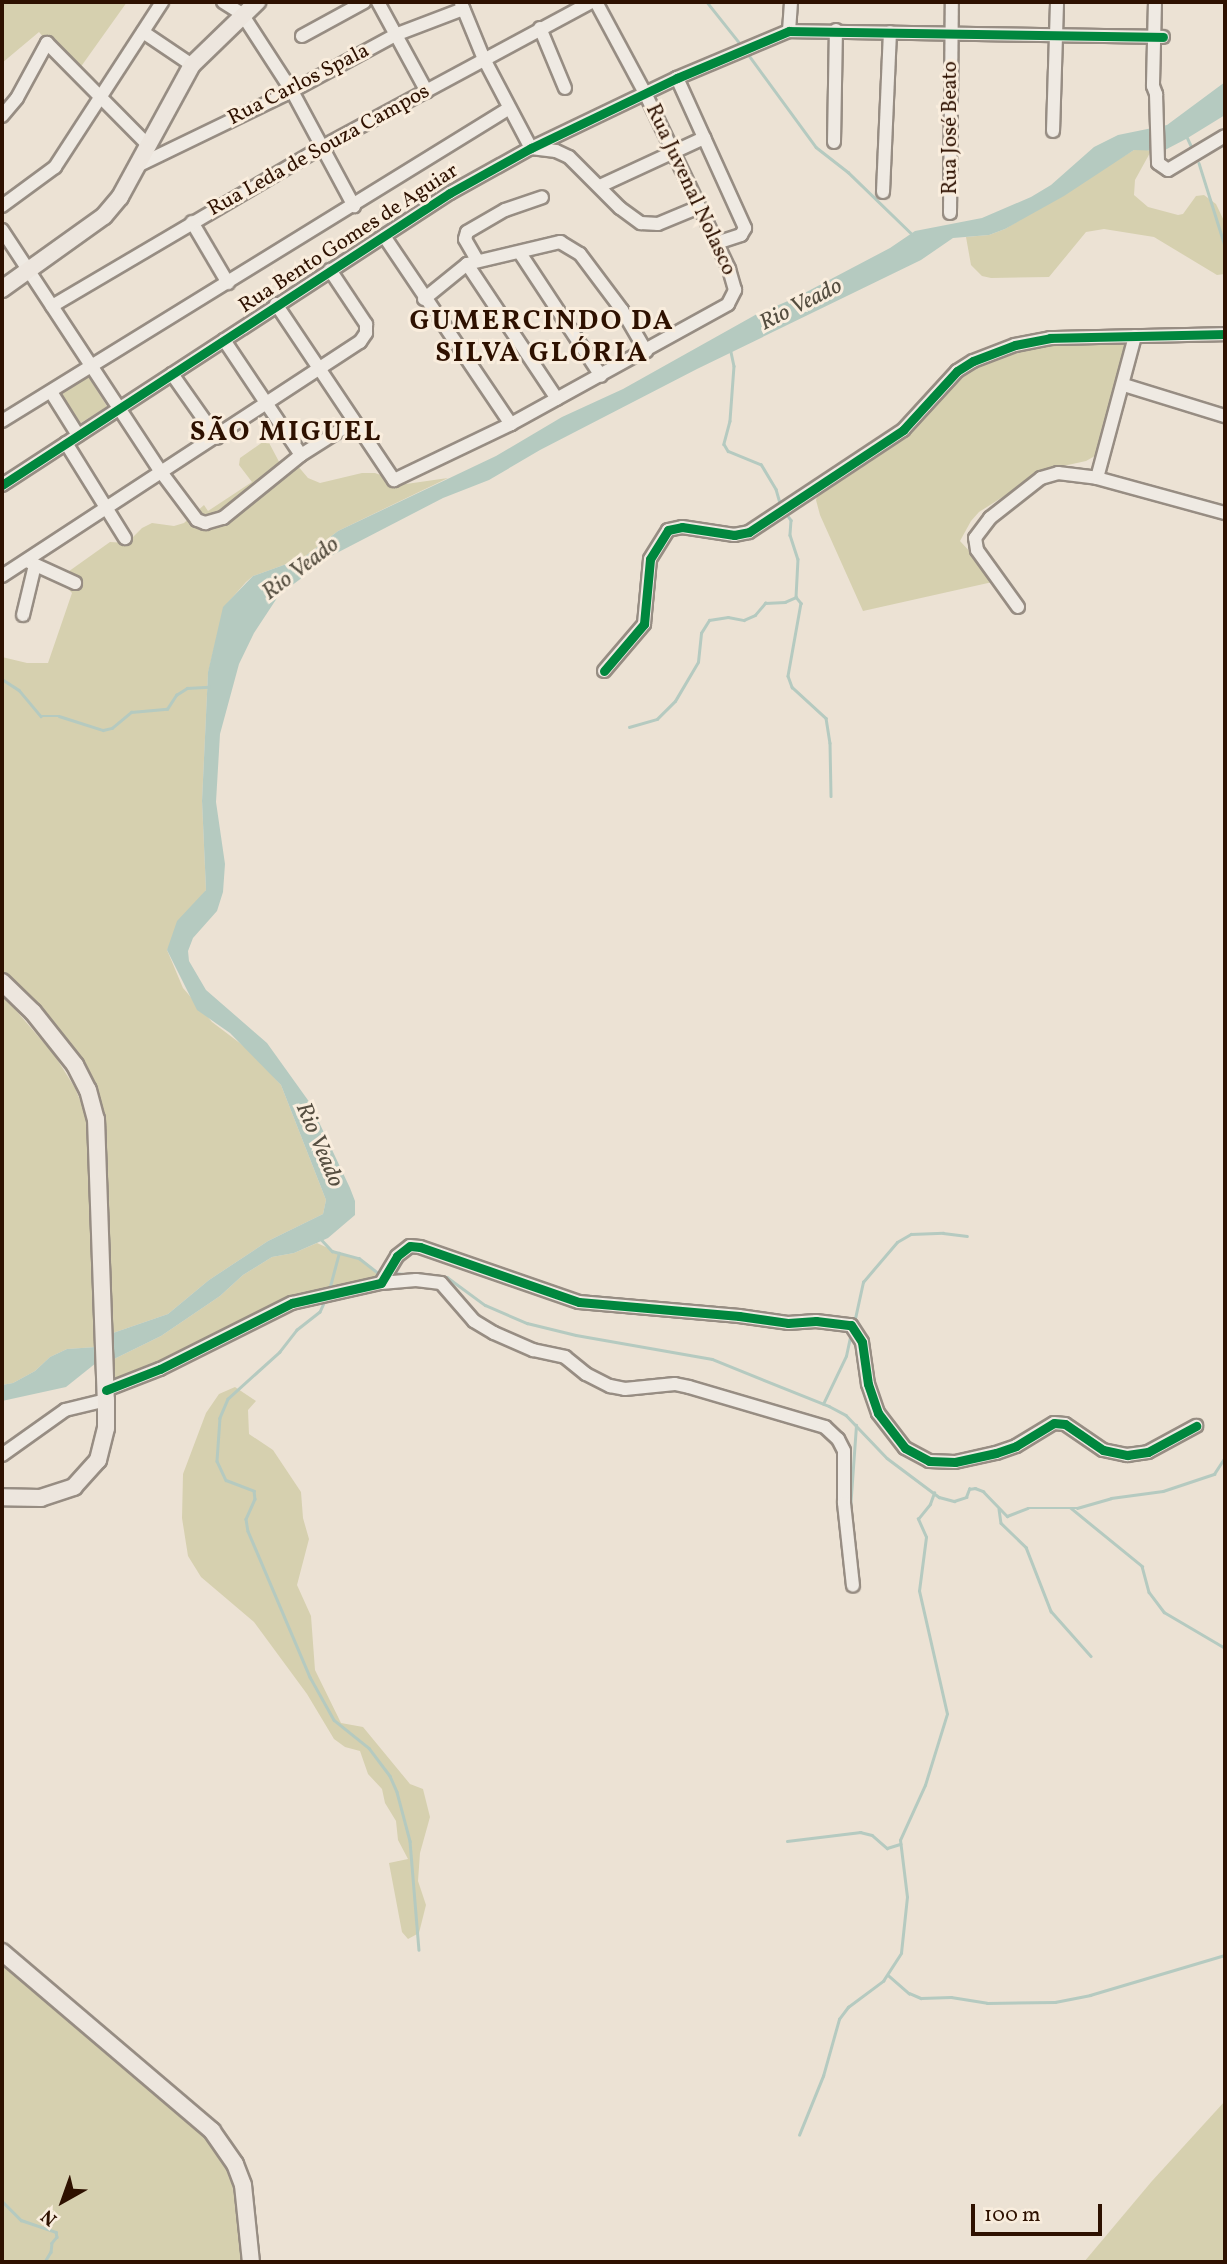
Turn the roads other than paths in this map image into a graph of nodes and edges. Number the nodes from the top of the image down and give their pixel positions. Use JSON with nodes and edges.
{"nodes":[{"id":1,"x":162,"y":2,"type":"edge"},
{"id":2,"x":223,"y":2,"type":"edge"},
{"id":3,"x":257,"y":2,"type":"edge"},
{"id":4,"x":364,"y":2,"type":"edge"},
{"id":5,"x":378,"y":2,"type":"edge"},
{"id":6,"x":593,"y":2,"type":"edge"},
{"id":7,"x":791,"y":2,"type":"edge"},
{"id":8,"x":952,"y":2,"type":"edge"},
{"id":9,"x":1057,"y":2,"type":"edge"},
{"id":10,"x":1155,"y":2,"type":"edge"},
{"id":11,"x":1163,"y":2,"type":"edge"},
{"id":12,"x":461,"y":5,"type":"edge"},
{"id":13,"x":242,"y":14,"type":"junction"},
{"id":14,"x":540,"y":28,"type":"junction"},
{"id":15,"x":836,"y":30,"type":"junction"},
{"id":16,"x":789,"y":31,"type":"junction"},
{"id":17,"x":143,"y":32,"type":"junction"},
{"id":18,"x":890,"y":32,"type":"junction"},
{"id":19,"x":951,"y":32,"type":"junction"},
{"id":20,"x":395,"y":35,"type":"junction"},
{"id":21,"x":302,"y":36,"type":"dead end"},
{"id":22,"x":1055,"y":36,"type":"junction"},
{"id":23,"x":1159,"y":37,"type":"junction"},
{"id":24,"x":484,"y":59,"type":"junction"},
{"id":25,"x":192,"y":65,"type":"junction"},
{"id":26,"x":677,"y":78,"type":"junction"},
{"id":27,"x":565,"y":88,"type":"dead end"},
{"id":28,"x":292,"y":91,"type":"junction"},
{"id":29,"x":427,"y":92,"type":"junction"},
{"id":30,"x":645,"y":93,"type":"junction"},
{"id":31,"x":100,"y":97,"type":"junction"},
{"id":32,"x":508,"y":109,"type":"junction"},
{"id":33,"x":2,"y":116,"type":"edge"},
{"id":34,"x":1053,"y":131,"type":"dead end"},
{"id":35,"x":1225,"y":136,"type":"edge"},
{"id":36,"x":704,"y":138,"type":"junction"},
{"id":37,"x":834,"y":142,"type":"dead end"},
{"id":38,"x":1225,"y":144,"type":"edge"},
{"id":39,"x":148,"y":145,"type":"junction"},
{"id":40,"x":324,"y":146,"type":"junction"},
{"id":41,"x":531,"y":148,"type":"junction"},
{"id":42,"x":673,"y":153,"type":"junction"},
{"id":43,"x":137,"y":166,"type":"junction"},
{"id":44,"x":1168,"y":170,"type":"junction"},
{"id":45,"x":600,"y":187,"type":"junction"},
{"id":46,"x":883,"y":192,"type":"dead end"},
{"id":47,"x":542,"y":197,"type":"dead end"},
{"id":48,"x":2,"y":206,"type":"edge"},
{"id":49,"x":354,"y":206,"type":"junction"},
{"id":50,"x":699,"y":207,"type":"junction"},
{"id":51,"x":950,"y":213,"type":"dead end"},
{"id":52,"x":192,"y":222,"type":"junction"},
{"id":53,"x":2,"y":230,"type":"edge"},
{"id":54,"x":384,"y":236,"type":"junction"},
{"id":55,"x":717,"y":243,"type":"junction"},
{"id":56,"x":520,"y":253,"type":"junction"},
{"id":57,"x":472,"y":262,"type":"junction"},
{"id":58,"x":330,"y":270,"type":"junction"},
{"id":59,"x":29,"y":271,"type":"junction"},
{"id":60,"x":228,"y":283,"type":"junction"},
{"id":61,"x":2,"y":289,"type":"edge"},
{"id":62,"x":424,"y":299,"type":"junction"},
{"id":63,"x":276,"y":304,"type":"junction"},
{"id":64,"x":52,"y":306,"type":"junction"},
{"id":65,"x":1225,"y":334,"type":"edge"},
{"id":66,"x":1135,"y":336,"type":"junction"},
{"id":67,"x":224,"y":340,"type":"junction"},
{"id":68,"x":646,"y":351,"type":"junction"},
{"id":69,"x":91,"y":366,"type":"junction"},
{"id":70,"x":318,"y":367,"type":"junction"},
{"id":71,"x":172,"y":374,"type":"junction"},
{"id":72,"x":601,"y":376,"type":"junction"},
{"id":73,"x":1124,"y":385,"type":"junction"},
{"id":74,"x":51,"y":393,"type":"junction"},
{"id":75,"x":557,"y":399,"type":"junction"},
{"id":76,"x":268,"y":404,"type":"junction"},
{"id":77,"x":119,"y":409,"type":"junction"},
{"id":78,"x":1225,"y":416,"type":"edge"},
{"id":79,"x":2,"y":421,"type":"edge"},
{"id":80,"x":353,"y":422,"type":"junction"},
{"id":81,"x":511,"y":424,"type":"junction"},
{"id":82,"x":78,"y":435,"type":"junction"},
{"id":83,"x":217,"y":438,"type":"junction"},
{"id":84,"x":66,"y":443,"type":"junction"},
{"id":85,"x":301,"y":455,"type":"junction"},
{"id":86,"x":161,"y":472,"type":"junction"},
{"id":87,"x":1097,"y":478,"type":"junction"},
{"id":88,"x":2,"y":485,"type":"edge"},
{"id":89,"x":105,"y":508,"type":"junction"},
{"id":90,"x":1225,"y":513,"type":"edge"},
{"id":91,"x":125,"y":538,"type":"dead end"},
{"id":92,"x":31,"y":563,"type":"junction"},
{"id":93,"x":2,"y":576,"type":"edge"},
{"id":94,"x":75,"y":583,"type":"dead end"},
{"id":95,"x":1018,"y":607,"type":"dead end"},
{"id":96,"x":23,"y":615,"type":"dead end"},
{"id":97,"x":604,"y":671,"type":"dead end"},
{"id":98,"x":2,"y":982,"type":"edge"},
{"id":99,"x":380,"y":1283,"type":"junction"},
{"id":100,"x":106,"y":1395,"type":"junction"},
{"id":101,"x":1196,"y":1426,"type":"dead end"},
{"id":102,"x":2,"y":1455,"type":"edge"},
{"id":103,"x":2,"y":1497,"type":"edge"},
{"id":104,"x":853,"y":1586,"type":"dead end"},
{"id":105,"x":2,"y":1952,"type":"edge"},
{"id":106,"x":251,"y":2262,"type":"edge"}],
"edges":[{"from":1,"to":17,"type":"street"},
{"from":2,"to":13,"type":"street"},
{"from":3,"to":13,"type":"main road"},
{"from":4,"to":21,"type":"street"},
{"from":5,"to":20,"type":"street"},
{"from":6,"to":14,"type":"street","name":"Rua Leda de Souza Campos"},
{"from":6,"to":30,"type":"street","name":"Rua Juvenal Nolasco"},
{"from":7,"to":16,"type":"street"},
{"from":8,"to":19,"type":"street","name":"Rua José Beato"},
{"from":9,"to":22,"type":"street"},
{"from":10,"to":23,"type":"street"},
{"from":11,"to":23,"type":"street"},
{"from":12,"to":20,"type":"street","name":"Rua Carlos Spala"},
{"from":12,"to":24,"type":"street"},
{"from":13,"to":25,"type":"main road"},
{"from":13,"to":28,"type":"street"},
{"from":14,"to":24,"type":"street","name":"Rua Leda de Souza Campos"},
{"from":14,"to":27,"type":"street"},
{"from":15,"to":16,"type":"street"},
{"from":15,"to":18,"type":"street"},
{"from":15,"to":37,"type":"street"},
{"from":16,"to":26,"type":"street","name":"Rua Bento Gomes de Aguiar"},
{"from":17,"to":25,"type":"street"},
{"from":17,"to":31,"type":"street"},
{"from":18,"to":19,"type":"street"},
{"from":18,"to":46,"type":"street"},
{"from":19,"to":22,"type":"street"},
{"from":19,"to":51,"type":"street","name":"Rua José Beato"},
{"from":20,"to":28,"type":"street","name":"Rua Carlos Spala"},
{"from":20,"to":29,"type":"street"},
{"from":22,"to":23,"type":"street"},
{"from":22,"to":34,"type":"street"},
{"from":23,"to":44,"type":"street"},
{"from":24,"to":29,"type":"street","name":"Rua Leda de Souza Campos"},
{"from":24,"to":32,"type":"street"},
{"from":25,"to":39,"type":"main road"},
{"from":26,"to":30,"type":"street","name":"Rua Bento Gomes de Aguiar"},
{"from":26,"to":36,"type":"street"},
{"from":28,"to":40,"type":"street"},
{"from":28,"to":43,"type":"street","name":"Rua Carlos Spala"},
{"from":29,"to":40,"type":"street","name":"Rua Leda de Souza Campos"},
{"from":30,"to":41,"type":"street","name":"Rua Bento Gomes de Aguiar"},
{"from":30,"to":42,"type":"street","name":"Rua Juvenal Nolasco"},
{"from":31,"to":33,"type":"street"},
{"from":31,"to":39,"type":"street"},
{"from":31,"to":48,"type":"street"},
{"from":32,"to":41,"type":"street"},
{"from":32,"to":49,"type":"street"},
{"from":35,"to":44,"type":"street"},
{"from":36,"to":42,"type":"street"},
{"from":36,"to":55,"type":"street"},
{"from":38,"to":44,"type":"street"},
{"from":39,"to":43,"type":"main road"},
{"from":40,"to":49,"type":"street"},
{"from":40,"to":52,"type":"street","name":"Rua Leda de Souza Campos"},
{"from":41,"to":45,"type":"street"},
{"from":41,"to":54,"type":"street","name":"Rua Bento Gomes de Aguiar"},
{"from":42,"to":45,"type":"street"},
{"from":42,"to":50,"type":"street","name":"Rua Juvenal Nolasco"},
{"from":43,"to":59,"type":"main road"},
{"from":45,"to":50,"type":"street"},
{"from":47,"to":57,"type":"street"},
{"from":49,"to":60,"type":"street"},
{"from":50,"to":55,"type":"street","name":"Rua Juvenal Nolasco"},
{"from":52,"to":60,"type":"street"},
{"from":52,"to":64,"type":"street","name":"Rua Leda de Souza Campos"},
{"from":53,"to":59,"type":"street"},
{"from":54,"to":58,"type":"street","name":"Rua Bento Gomes de Aguiar"},
{"from":54,"to":62,"type":"street"},
{"from":55,"to":68,"type":"street","name":"Rua Juvenal Nolasco"},
{"from":56,"to":57,"type":"street"},
{"from":56,"to":68,"type":"street"},
{"from":56,"to":72,"type":"street"},
{"from":57,"to":62,"type":"street"},
{"from":57,"to":75,"type":"street"},
{"from":58,"to":63,"type":"street","name":"Rua Bento Gomes de Aguiar"},
{"from":58,"to":70,"type":"street"},
{"from":59,"to":61,"type":"main road"},
{"from":59,"to":64,"type":"street"},
{"from":60,"to":69,"type":"street"},
{"from":62,"to":81,"type":"street"},
{"from":63,"to":67,"type":"street","name":"Rua Bento Gomes de Aguiar"},
{"from":63,"to":70,"type":"street"},
{"from":64,"to":69,"type":"street"},
{"from":65,"to":66,"type":"street"},
{"from":66,"to":73,"type":"street"},
{"from":66,"to":97,"type":"street"},
{"from":67,"to":71,"type":"street","name":"Rua Bento Gomes de Aguiar"},
{"from":67,"to":76,"type":"street"},
{"from":68,"to":72,"type":"street"},
{"from":69,"to":74,"type":"street"},
{"from":69,"to":77,"type":"street"},
{"from":70,"to":76,"type":"street"},
{"from":70,"to":80,"type":"street"},
{"from":71,"to":77,"type":"street","name":"Rua Bento Gomes de Aguiar"},
{"from":71,"to":83,"type":"street"},
{"from":72,"to":75,"type":"street"},
{"from":73,"to":78,"type":"street"},
{"from":73,"to":87,"type":"street"},
{"from":74,"to":79,"type":"street"},
{"from":74,"to":82,"type":"street"},
{"from":75,"to":81,"type":"street"},
{"from":76,"to":83,"type":"street"},
{"from":76,"to":85,"type":"street"},
{"from":77,"to":82,"type":"street","name":"Rua Bento Gomes de Aguiar"},
{"from":77,"to":86,"type":"street"},
{"from":80,"to":81,"type":"street"},
{"from":80,"to":85,"type":"street"},
{"from":82,"to":84,"type":"street","name":"Rua Bento Gomes de Aguiar"},
{"from":83,"to":86,"type":"street"},
{"from":84,"to":88,"type":"street","name":"Rua Bento Gomes de Aguiar"},
{"from":84,"to":89,"type":"street"},
{"from":85,"to":86,"type":"street"},
{"from":86,"to":89,"type":"street"},
{"from":87,"to":90,"type":"street"},
{"from":87,"to":95,"type":"street"},
{"from":89,"to":91,"type":"street"},
{"from":89,"to":92,"type":"street"},
{"from":92,"to":93,"type":"street"},
{"from":92,"to":94,"type":"street"},
{"from":92,"to":96,"type":"street"},
{"from":98,"to":100,"type":"main road"},
{"from":99,"to":100,"type":"street"},
{"from":99,"to":101,"type":"street"},
{"from":99,"to":104,"type":"street"},
{"from":100,"to":102,"type":"street"},
{"from":100,"to":103,"type":"main road"},
{"from":105,"to":106,"type":"main road"}]}
